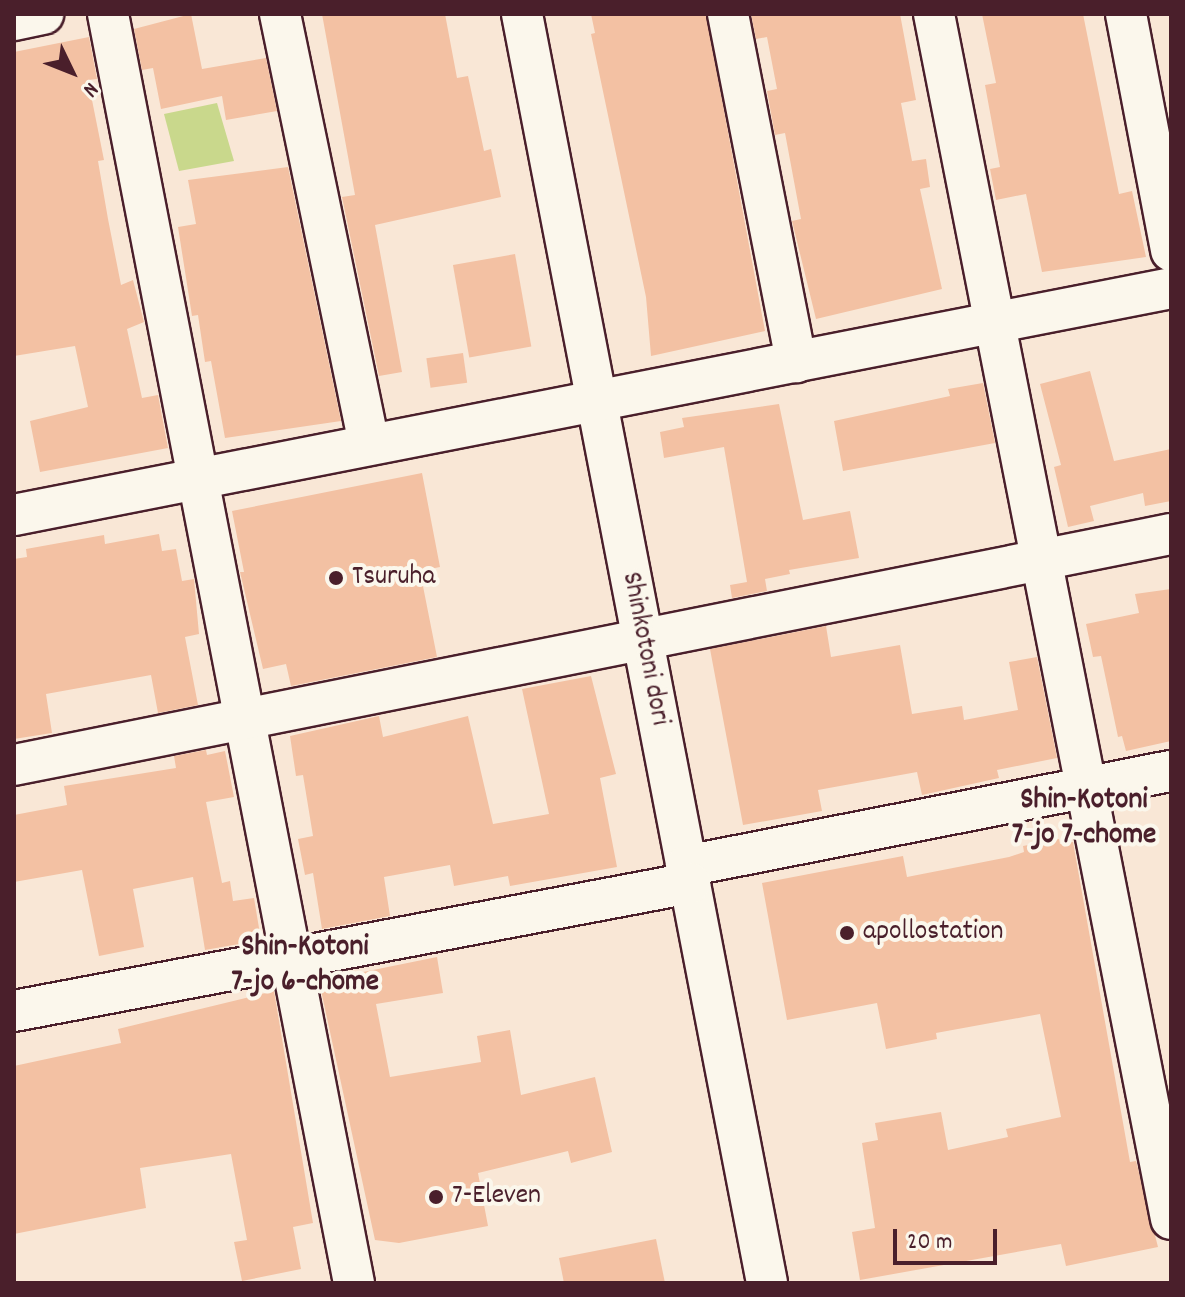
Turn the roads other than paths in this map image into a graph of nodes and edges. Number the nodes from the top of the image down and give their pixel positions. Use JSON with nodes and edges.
{"nodes":[{"id":1,"x":43,"y":14,"type":"edge"},
{"id":2,"x":108,"y":14,"type":"edge"},
{"id":3,"x":280,"y":14,"type":"edge"},
{"id":4,"x":522,"y":14,"type":"edge"},
{"id":5,"x":728,"y":14,"type":"edge"},
{"id":6,"x":934,"y":14,"type":"edge"},
{"id":7,"x":1126,"y":14,"type":"edge"},
{"id":8,"x":14,"y":20,"type":"edge"},
{"id":9,"x":1171,"y":251,"type":"edge"},
{"id":10,"x":1171,"y":288,"type":"edge"},
{"id":11,"x":995,"y":323,"type":"junction"},
{"id":12,"x":796,"y":362,"type":"junction"},
{"id":13,"x":597,"y":402,"type":"junction"},
{"id":14,"x":369,"y":443,"type":"junction"},
{"id":15,"x":196,"y":480,"type":"junction"},
{"id":16,"x":14,"y":515,"type":"edge"},
{"id":17,"x":1171,"y":534,"type":"edge"},
{"id":18,"x":1044,"y":558,"type":"junction"},
{"id":19,"x":642,"y":636,"type":"junction"},
{"id":20,"x":242,"y":720,"type":"junction"},
{"id":21,"x":14,"y":765,"type":"edge"},
{"id":22,"x":1171,"y":771,"type":"edge"},
{"id":23,"x":1087,"y":787,"type":"junction"},
{"id":24,"x":688,"y":874,"type":"junction"},
{"id":25,"x":289,"y":958,"type":"junction"},
{"id":26,"x":14,"y":1011,"type":"edge"},
{"id":27,"x":1154,"y":1043,"type":"edge"},
{"id":28,"x":1171,"y":1219,"type":"edge"},
{"id":29,"x":354,"y":1283,"type":"edge"},
{"id":30,"x":767,"y":1283,"type":"edge"}],
"edges":[{"from":1,"to":8,"type":"street"},
{"from":2,"to":15,"type":"street"},
{"from":3,"to":14,"type":"street"},
{"from":4,"to":13,"type":"street","name":"Shinkotoni dori"},
{"from":5,"to":12,"type":"street"},
{"from":6,"to":11,"type":"street"},
{"from":7,"to":9,"type":"street"},
{"from":10,"to":11,"type":"street"},
{"from":11,"to":12,"type":"street"},
{"from":11,"to":18,"type":"street"},
{"from":12,"to":13,"type":"street"},
{"from":13,"to":14,"type":"street"},
{"from":13,"to":19,"type":"street","name":"Shinkotoni dori"},
{"from":14,"to":15,"type":"street"},
{"from":15,"to":16,"type":"street"},
{"from":15,"to":20,"type":"street"},
{"from":17,"to":18,"type":"street"},
{"from":18,"to":19,"type":"street"},
{"from":18,"to":23,"type":"street"},
{"from":19,"to":20,"type":"street"},
{"from":19,"to":24,"type":"street","name":"Shinkotoni dori"},
{"from":20,"to":21,"type":"street"},
{"from":20,"to":25,"type":"street"},
{"from":22,"to":23,"type":"street"},
{"from":23,"to":24,"type":"street"},
{"from":23,"to":27,"type":"street"},
{"from":24,"to":25,"type":"street"},
{"from":24,"to":30,"type":"street","name":"Shinkotoni dori"},
{"from":25,"to":26,"type":"street"},
{"from":25,"to":29,"type":"street"},
{"from":27,"to":28,"type":"street"}]}
